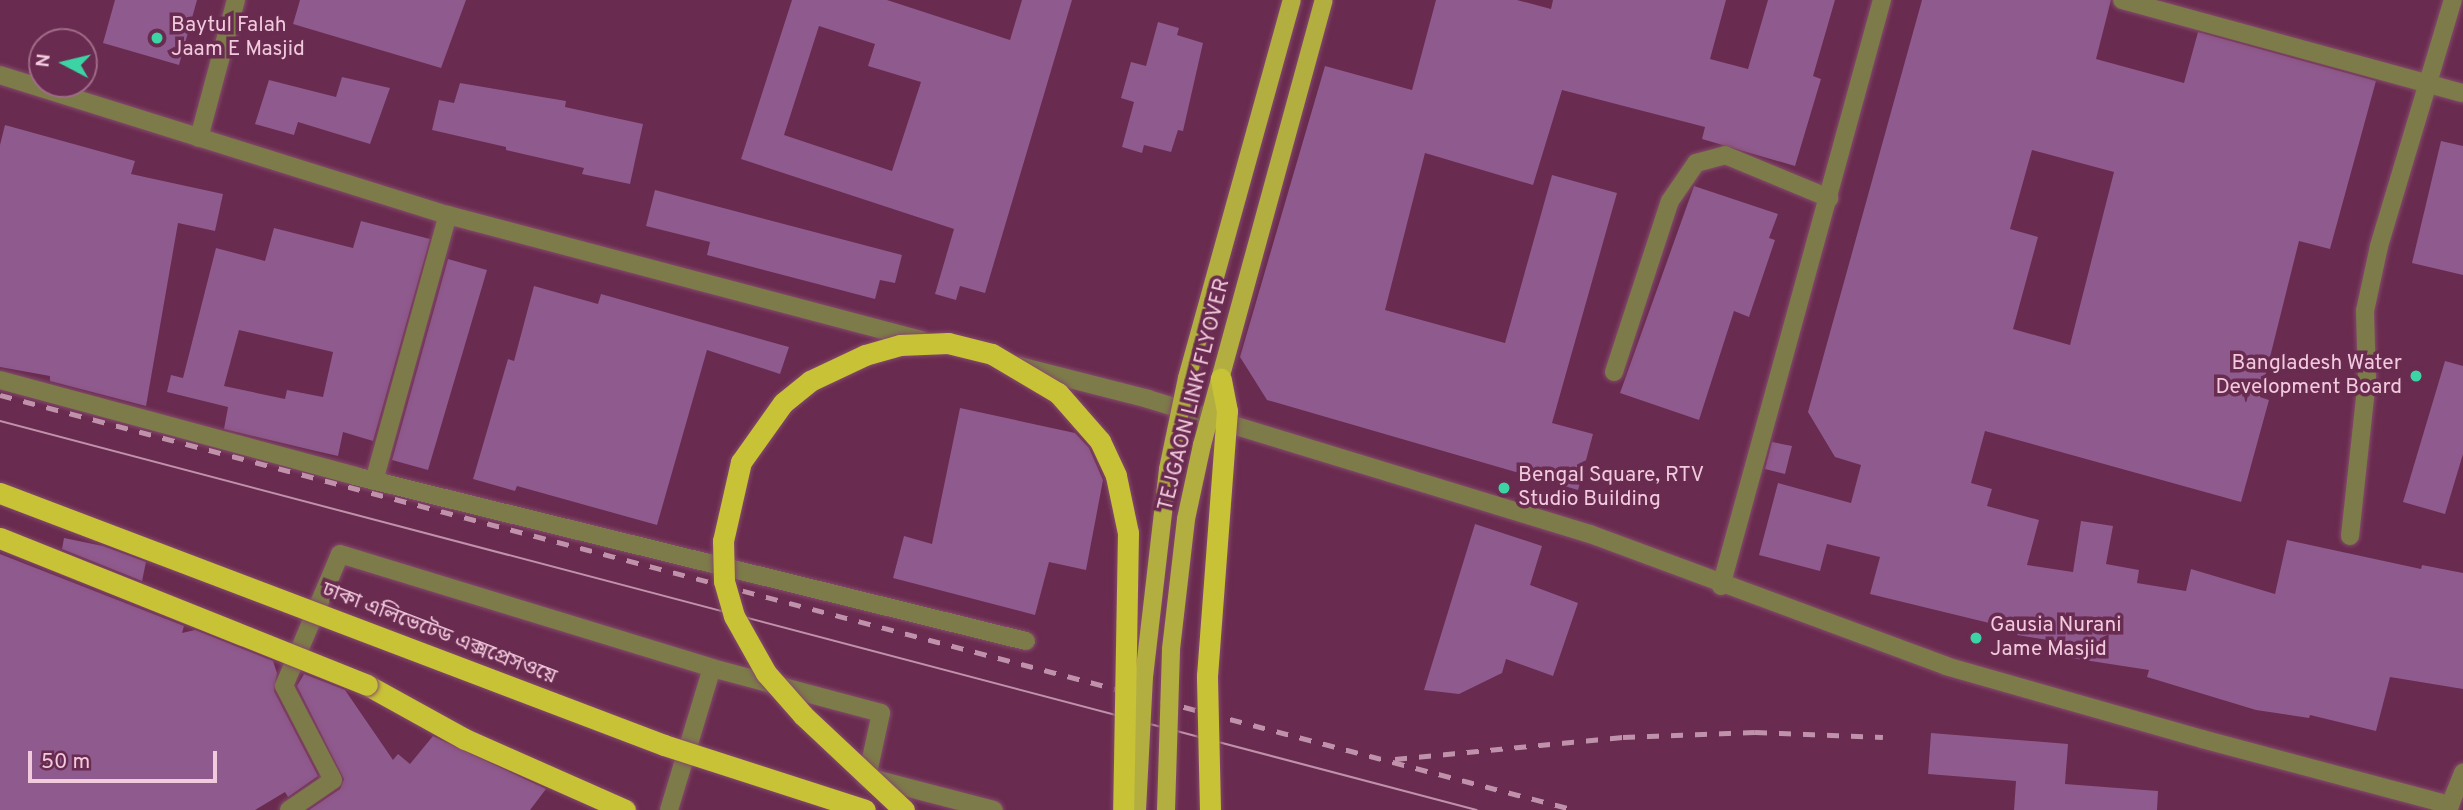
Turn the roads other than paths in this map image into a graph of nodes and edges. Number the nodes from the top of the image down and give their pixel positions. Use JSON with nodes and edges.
{"nodes":[{"id":1,"x":236,"y":0,"type":"edge"},
{"id":2,"x":1292,"y":0,"type":"edge"},
{"id":3,"x":1324,"y":0,"type":"edge"},
{"id":4,"x":1882,"y":0,"type":"edge"},
{"id":5,"x":2122,"y":0,"type":"edge"},
{"id":6,"x":2453,"y":0,"type":"edge"},
{"id":7,"x":0,"y":75,"type":"edge"},
{"id":8,"x":2431,"y":84,"type":"junction"},
{"id":9,"x":2463,"y":93,"type":"edge"},
{"id":10,"x":199,"y":138,"type":"junction"},
{"id":11,"x":1829,"y":198,"type":"junction"},
{"id":12,"x":448,"y":215,"type":"junction"},
{"id":13,"x":1614,"y":373,"type":"dead end"},
{"id":14,"x":1221,"y":379,"type":"junction"},
{"id":15,"x":0,"y":380,"type":"edge"},
{"id":16,"x":374,"y":481,"type":"junction"},
{"id":17,"x":0,"y":493,"type":"edge"},
{"id":18,"x":2350,"y":536,"type":"dead end"},
{"id":19,"x":0,"y":538,"type":"edge"},
{"id":20,"x":1721,"y":586,"type":"junction"},
{"id":21,"x":1026,"y":641,"type":"dead end"},
{"id":22,"x":712,"y":668,"type":"junction"},
{"id":23,"x":2463,"y":772,"type":"edge"},
{"id":24,"x":289,"y":810,"type":"edge"},
{"id":25,"x":625,"y":810,"type":"edge"},
{"id":26,"x":668,"y":810,"type":"edge"},
{"id":27,"x":865,"y":810,"type":"edge"},
{"id":28,"x":904,"y":810,"type":"edge"},
{"id":29,"x":994,"y":810,"type":"edge"},
{"id":30,"x":1123,"y":810,"type":"edge"},
{"id":31,"x":1137,"y":810,"type":"edge"},
{"id":32,"x":1166,"y":810,"type":"edge"},
{"id":33,"x":1210,"y":810,"type":"edge"}],
"edges":[{"from":1,"to":10,"type":"street"},
{"from":2,"to":31,"type":"main road","name":"TEJGAON LINK FLYOVER","bridge":true},
{"from":3,"to":14,"type":"main road","name":"TEJGAON LINK FLYOVER","bridge":true},
{"from":4,"to":11,"type":"street"},
{"from":5,"to":8,"type":"street"},
{"from":6,"to":8,"type":"street"},
{"from":7,"to":10,"type":"street"},
{"from":8,"to":9,"type":"street"},
{"from":8,"to":18,"type":"street"},
{"from":10,"to":12,"type":"street"},
{"from":11,"to":13,"type":"street"},
{"from":11,"to":20,"type":"street"},
{"from":12,"to":16,"type":"street"},
{"from":12,"to":20,"type":"street"},
{"from":14,"to":32,"type":"main road","name":"TEJGAON LINK FLYOVER","bridge":true},
{"from":14,"to":33,"type":"highway","bridge":true},
{"from":15,"to":16,"type":"street"},
{"from":16,"to":21,"type":"street"},
{"from":17,"to":27,"type":"highway","name":"ঢাকা এলিভেটেড এক্সপ্রেসওয়ে","bridge":true},
{"from":19,"to":25,"type":"highway","bridge":true},
{"from":20,"to":23,"type":"street"},
{"from":22,"to":24,"type":"street"},
{"from":22,"to":26,"type":"street"},
{"from":22,"to":29,"type":"street"},
{"from":28,"to":30,"type":"highway","bridge":true}]}
